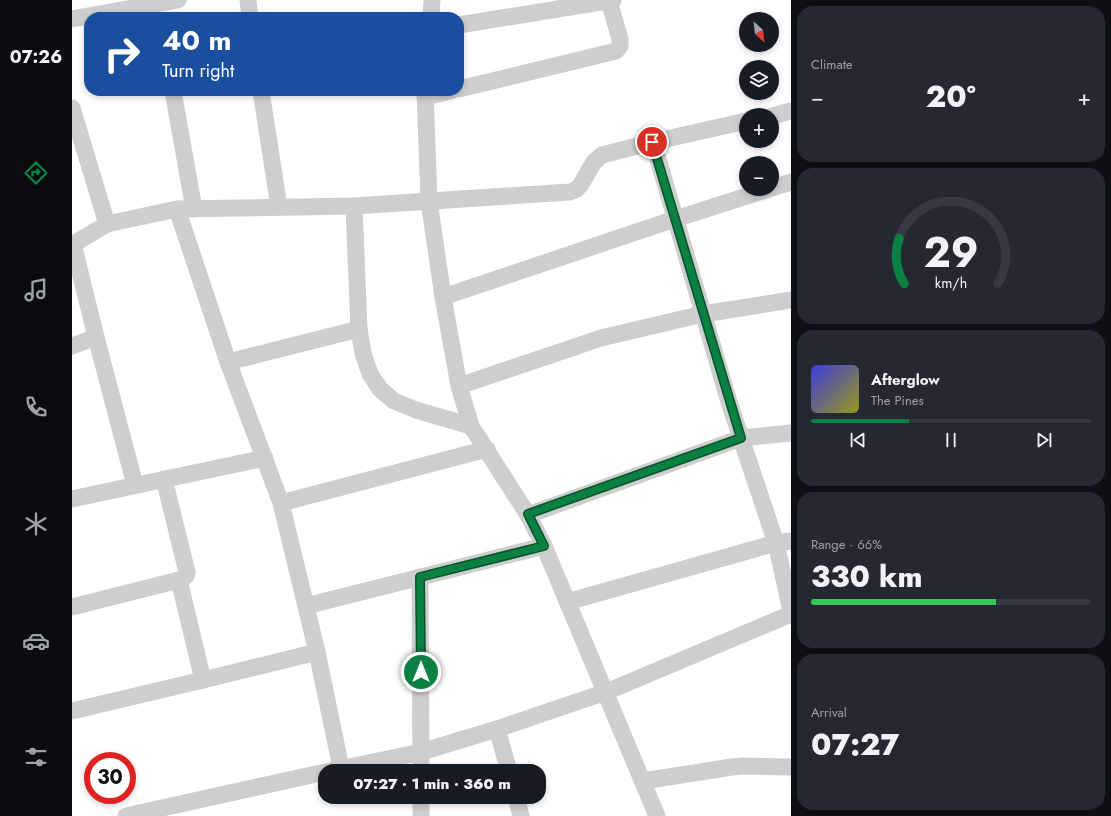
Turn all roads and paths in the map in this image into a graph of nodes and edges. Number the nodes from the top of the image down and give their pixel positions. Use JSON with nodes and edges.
{"nodes":[{"id":1,"x":178,"y":0,"type":"edge"},
{"id":2,"x":248,"y":0,"type":"edge"},
{"id":3,"x":432,"y":0,"type":"edge"},
{"id":4,"x":611,"y":0,"type":"edge"},
{"id":5,"x":564,"y":4,"type":"edge"},
{"id":6,"x":104,"y":6,"type":"edge"},
{"id":7,"x":158,"y":10,"type":"edge"},
{"id":8,"x":89,"y":12,"type":"edge"},
{"id":9,"x":249,"y":12,"type":"edge"},
{"id":10,"x":431,"y":12,"type":"edge"},
{"id":11,"x":84,"y":14,"type":"edge"},
{"id":12,"x":72,"y":19,"type":"edge"},
{"id":13,"x":464,"y":24,"type":"edge"},
{"id":14,"x":464,"y":88,"type":"edge"},
{"id":15,"x":173,"y":96,"type":"edge"},
{"id":16,"x":262,"y":96,"type":"edge"},
{"id":17,"x":425,"y":96,"type":"edge"},
{"id":18,"x":72,"y":108,"type":"edge"},
{"id":19,"x":791,"y":112,"type":"edge"},
{"id":20,"x":779,"y":115,"type":"edge"},
{"id":21,"x":739,"y":123,"type":"edge"},
{"id":22,"x":652,"y":142,"type":"junction"},
{"id":23,"x":791,"y":182,"type":"edge"},
{"id":24,"x":779,"y":186,"type":"edge"},
{"id":25,"x":747,"y":196,"type":"edge"},
{"id":26,"x":429,"y":201,"type":"junction"},
{"id":27,"x":354,"y":206,"type":"junction"},
{"id":28,"x":279,"y":207,"type":"junction"},
{"id":29,"x":177,"y":209,"type":"junction"},
{"id":30,"x":194,"y":209,"type":"junction"},
{"id":31,"x":675,"y":219,"type":"junction"},
{"id":32,"x":107,"y":224,"type":"junction"},
{"id":33,"x":72,"y":245,"type":"edge"},
{"id":34,"x":443,"y":297,"type":"junction"},
{"id":35,"x":791,"y":300,"type":"edge"},
{"id":36,"x":703,"y":314,"type":"junction"},
{"id":37,"x":359,"y":329,"type":"junction"},
{"id":38,"x":96,"y":336,"type":"junction"},
{"id":39,"x":72,"y":346,"type":"edge"},
{"id":40,"x":228,"y":362,"type":"junction"},
{"id":41,"x":459,"y":386,"type":"junction"},
{"id":42,"x":471,"y":426,"type":"junction"},
{"id":43,"x":791,"y":433,"type":"edge"},
{"id":44,"x":741,"y":438,"type":"junction"},
{"id":45,"x":487,"y":449,"type":"junction"},
{"id":46,"x":265,"y":458,"type":"junction"},
{"id":47,"x":164,"y":480,"type":"junction"},
{"id":48,"x":135,"y":485,"type":"junction"},
{"id":49,"x":72,"y":499,"type":"edge"},
{"id":50,"x":282,"y":503,"type":"junction"},
{"id":51,"x":528,"y":514,"type":"junction"},
{"id":52,"x":783,"y":542,"type":"edge"},
{"id":53,"x":544,"y":546,"type":"junction"},
{"id":54,"x":420,"y":577,"type":"junction"},
{"id":55,"x":179,"y":580,"type":"junction"},
{"id":56,"x":568,"y":602,"type":"junction"},
{"id":57,"x":306,"y":606,"type":"junction"},
{"id":58,"x":72,"y":607,"type":"edge"},
{"id":59,"x":791,"y":613,"type":"edge"},
{"id":60,"x":317,"y":652,"type":"junction"},
{"id":61,"x":203,"y":680,"type":"junction"},
{"id":62,"x":606,"y":692,"type":"junction"},
{"id":63,"x":72,"y":711,"type":"edge"},
{"id":64,"x":497,"y":730,"type":"junction"},
{"id":65,"x":421,"y":752,"type":"junction"},
{"id":66,"x":331,"y":764,"type":"edge"},
{"id":67,"x":362,"y":764,"type":"edge"},
{"id":68,"x":421,"y":764,"type":"edge"},
{"id":69,"x":507,"y":764,"type":"edge"},
{"id":70,"x":791,"y":767,"type":"edge"},
{"id":71,"x":318,"y":773,"type":"edge"},
{"id":72,"x":643,"y":781,"type":"junction"},
{"id":73,"x":421,"y":804,"type":"edge"},
{"id":74,"x":518,"y":804,"type":"edge"},
{"id":75,"x":126,"y":816,"type":"edge"},
{"id":76,"x":421,"y":816,"type":"edge"},
{"id":77,"x":521,"y":816,"type":"edge"},
{"id":78,"x":657,"y":816,"type":"edge"}],
"edges":[{"from":1,"to":7,"type":"street"},
{"from":2,"to":9,"type":"street"},
{"from":3,"to":10,"type":"street"},
{"from":4,"to":5,"type":"street"},
{"from":4,"to":14,"type":"street"},
{"from":5,"to":13,"type":"street"},
{"from":6,"to":7,"type":"street"},
{"from":6,"to":8,"type":"street"},
{"from":11,"to":12,"type":"street"},
{"from":15,"to":30,"type":"street"},
{"from":16,"to":28,"type":"street"},
{"from":17,"to":26,"type":"street"},
{"from":18,"to":32,"type":"street"},
{"from":19,"to":20,"type":"street"},
{"from":21,"to":22,"type":"street"},
{"from":22,"to":26,"type":"street"},
{"from":22,"to":31,"type":"street"},
{"from":23,"to":24,"type":"street"},
{"from":25,"to":31,"type":"street"},
{"from":26,"to":27,"type":"street"},
{"from":26,"to":34,"type":"street"},
{"from":27,"to":28,"type":"street"},
{"from":27,"to":37,"type":"street"},
{"from":28,"to":30,"type":"street"},
{"from":29,"to":30,"type":"street"},
{"from":29,"to":32,"type":"street"},
{"from":29,"to":40,"type":"street"},
{"from":31,"to":34,"type":"street"},
{"from":31,"to":36,"type":"street"},
{"from":32,"to":33,"type":"street"},
{"from":33,"to":38,"type":"street"},
{"from":34,"to":41,"type":"street"},
{"from":35,"to":36,"type":"street"},
{"from":36,"to":41,"type":"street"},
{"from":36,"to":44,"type":"street"},
{"from":37,"to":40,"type":"street"},
{"from":37,"to":42,"type":"street"},
{"from":38,"to":39,"type":"street"},
{"from":38,"to":48,"type":"street"},
{"from":40,"to":46,"type":"street"},
{"from":41,"to":42,"type":"street"},
{"from":42,"to":45,"type":"street"},
{"from":43,"to":44,"type":"street"},
{"from":44,"to":51,"type":"street"},
{"from":44,"to":52,"type":"street"},
{"from":45,"to":50,"type":"street"},
{"from":45,"to":51,"type":"street"},
{"from":46,"to":47,"type":"street"},
{"from":46,"to":50,"type":"street"},
{"from":47,"to":48,"type":"street"},
{"from":47,"to":55,"type":"street"},
{"from":48,"to":49,"type":"street"},
{"from":50,"to":57,"type":"street"},
{"from":51,"to":53,"type":"street"},
{"from":52,"to":56,"type":"street"},
{"from":52,"to":59,"type":"street"},
{"from":53,"to":54,"type":"street"},
{"from":53,"to":56,"type":"street"},
{"from":54,"to":57,"type":"street"},
{"from":54,"to":65,"type":"street"},
{"from":55,"to":58,"type":"street"},
{"from":55,"to":61,"type":"street"},
{"from":56,"to":62,"type":"street"},
{"from":57,"to":60,"type":"street"},
{"from":59,"to":62,"type":"street"},
{"from":60,"to":61,"type":"street"},
{"from":60,"to":66,"type":"street"},
{"from":61,"to":63,"type":"street"},
{"from":62,"to":64,"type":"street"},
{"from":62,"to":72,"type":"street"},
{"from":64,"to":65,"type":"street"},
{"from":64,"to":69,"type":"street"},
{"from":65,"to":67,"type":"street"},
{"from":65,"to":68,"type":"street"},
{"from":70,"to":72,"type":"street"},
{"from":71,"to":75,"type":"street"},
{"from":72,"to":78,"type":"street"},
{"from":73,"to":76,"type":"street"},
{"from":74,"to":77,"type":"street"}]}
